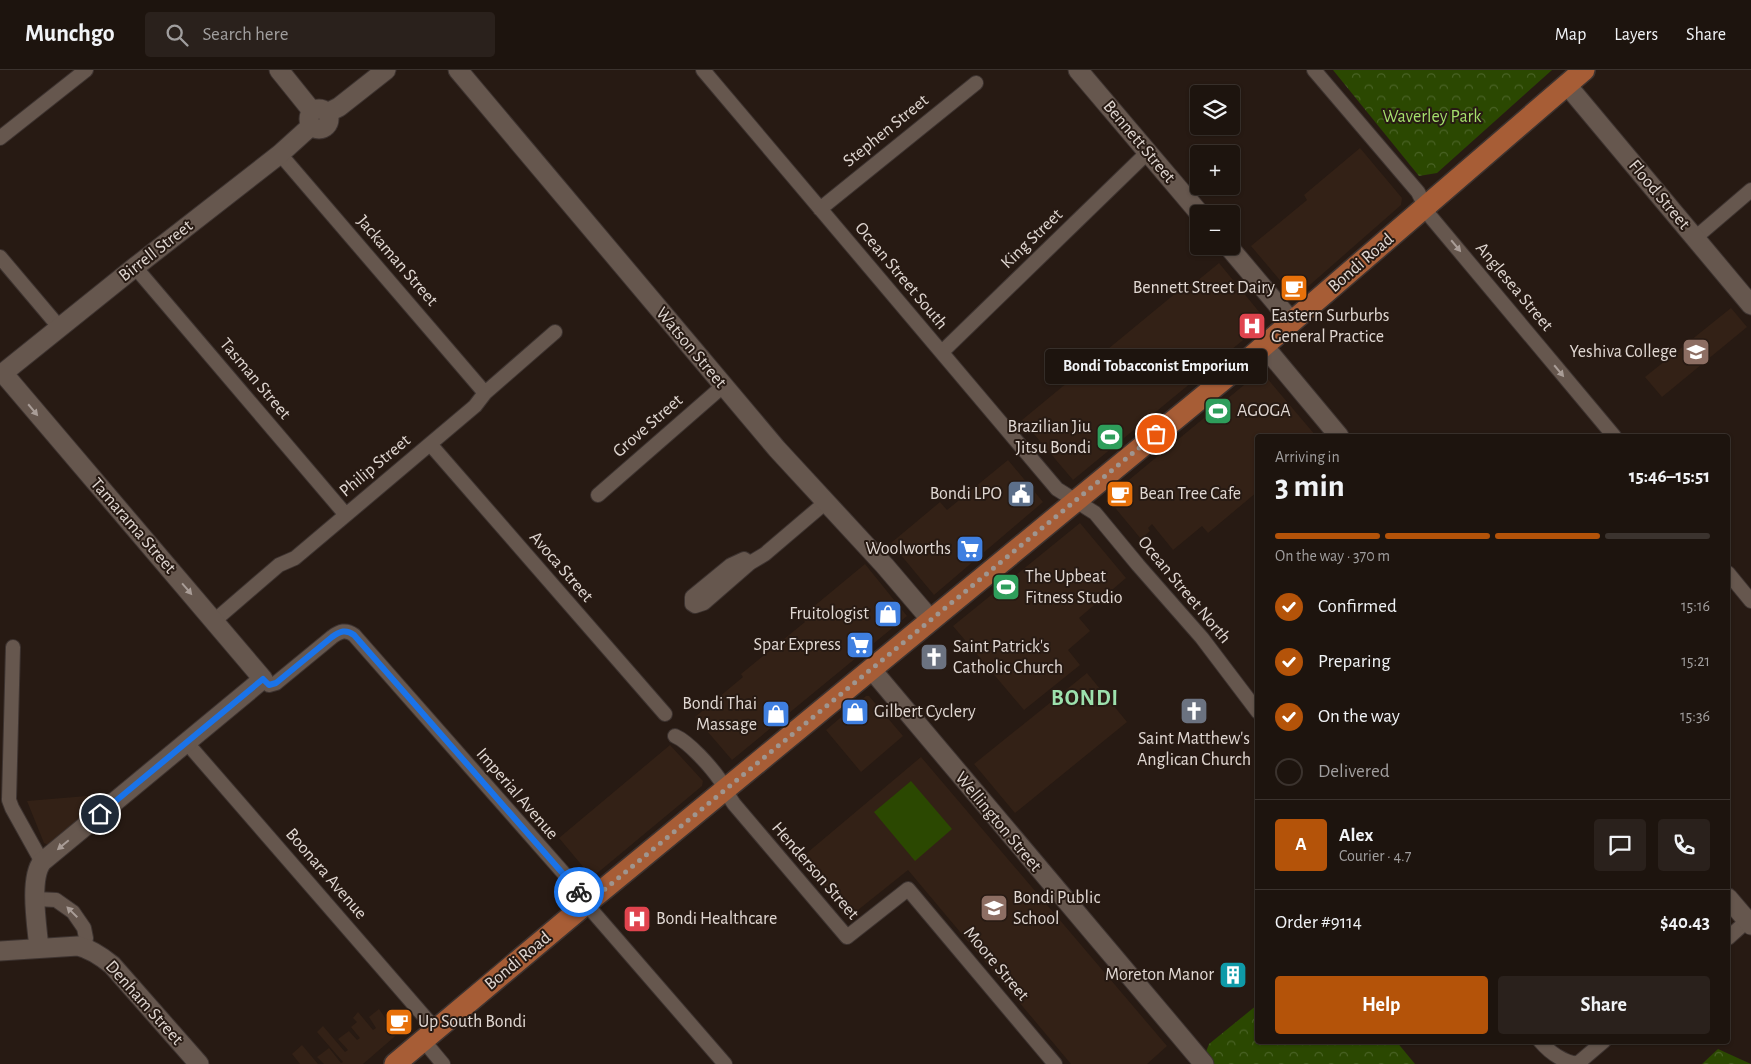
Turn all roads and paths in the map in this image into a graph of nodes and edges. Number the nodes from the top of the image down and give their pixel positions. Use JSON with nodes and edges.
{"nodes":[{"id":1,"x":86,"y":70,"type":"edge"},
{"id":2,"x":279,"y":70,"type":"edge"},
{"id":3,"x":386,"y":70,"type":"edge"},
{"id":4,"x":458,"y":70,"type":"edge"},
{"id":5,"x":703,"y":70,"type":"edge"},
{"id":6,"x":1078,"y":70,"type":"edge"},
{"id":7,"x":1314,"y":70,"type":"edge"},
{"id":8,"x":1584,"y":70,"type":"edge"},
{"id":9,"x":976,"y":83,"type":"dead end"},
{"id":10,"x":1567,"y":85,"type":"junction"},
{"id":11,"x":317,"y":117,"type":"junction"},
{"id":12,"x":0,"y":138,"type":"edge"},
{"id":13,"x":1148,"y":152,"type":"junction"},
{"id":14,"x":280,"y":154,"type":"junction"},
{"id":15,"x":1751,"y":190,"type":"edge"},
{"id":16,"x":1192,"y":205,"type":"edge"},
{"id":17,"x":1426,"y":207,"type":"junction"},
{"id":18,"x":820,"y":209,"type":"junction"},
{"id":19,"x":1695,"y":238,"type":"junction"},
{"id":20,"x":1236,"y":255,"type":"edge"},
{"id":21,"x":0,"y":257,"type":"edge"},
{"id":22,"x":135,"y":267,"type":"junction"},
{"id":23,"x":1751,"y":305,"type":"edge"},
{"id":24,"x":1292,"y":322,"type":"junction"},
{"id":25,"x":60,"y":328,"type":"junction"},
{"id":26,"x":555,"y":332,"type":"dead end"},
{"id":27,"x":1264,"y":346,"type":"junction"},
{"id":28,"x":942,"y":352,"type":"junction"},
{"id":29,"x":1,"y":374,"type":"edge"},
{"id":30,"x":723,"y":386,"type":"junction"},
{"id":31,"x":485,"y":393,"type":"junction"},
{"id":32,"x":1337,"y":434,"type":"edge"},
{"id":33,"x":1612,"y":434,"type":"edge"},
{"id":34,"x":430,"y":444,"type":"junction"},
{"id":35,"x":598,"y":495,"type":"dead end"},
{"id":36,"x":1076,"y":500,"type":"junction"},
{"id":37,"x":826,"y":502,"type":"junction"},
{"id":38,"x":346,"y":515,"type":"junction"},
{"id":39,"x":750,"y":562,"type":"dead end"},
{"id":40,"x":1730,"y":575,"type":"edge"},
{"id":41,"x":1751,"y":601,"type":"edge"},
{"id":42,"x":931,"y":620,"type":"junction"},
{"id":43,"x":214,"y":621,"type":"junction"},
{"id":44,"x":13,"y":647,"type":"dead end"},
{"id":45,"x":872,"y":670,"type":"junction"},
{"id":46,"x":263,"y":679,"type":"junction"},
{"id":47,"x":1255,"y":708,"type":"edge"},
{"id":48,"x":665,"y":714,"type":"dead end"},
{"id":49,"x":675,"y":736,"type":"dead end"},
{"id":50,"x":187,"y":743,"type":"junction"},
{"id":51,"x":726,"y":791,"type":"junction"},
{"id":52,"x":42,"y":862,"type":"junction"},
{"id":53,"x":908,"y":889,"type":"joint"},
{"id":54,"x":36,"y":899,"type":"junction"},
{"id":55,"x":1730,"y":900,"type":"edge"},
{"id":56,"x":588,"y":903,"type":"junction"},
{"id":57,"x":1749,"y":923,"type":"edge"},
{"id":58,"x":1730,"y":937,"type":"edge"},
{"id":59,"x":39,"y":948,"type":"junction"},
{"id":60,"x":84,"y":948,"type":"junction"},
{"id":61,"x":0,"y":951,"type":"edge"},
{"id":62,"x":430,"y":1035,"type":"junction"},
{"id":63,"x":1542,"y":1044,"type":"edge"},
{"id":64,"x":1600,"y":1044,"type":"edge"},
{"id":65,"x":1552,"y":1058,"type":"edge"},
{"id":66,"x":199,"y":1064,"type":"edge"},
{"id":67,"x":395,"y":1064,"type":"edge"},
{"id":68,"x":443,"y":1064,"type":"edge"},
{"id":69,"x":725,"y":1064,"type":"edge"},
{"id":70,"x":1055,"y":1064,"type":"edge"},
{"id":71,"x":1204,"y":1064,"type":"edge"},
{"id":72,"x":1577,"y":1064,"type":"edge"}],
"edges":[{"from":1,"to":12,"type":"street"},
{"from":2,"to":11,"type":"street"},
{"from":3,"to":11,"type":"street","name":"Birrell Street"},
{"from":4,"to":30,"type":"street","name":"Watson Street"},
{"from":5,"to":18,"type":"street","name":"Ocean Street South"},
{"from":6,"to":13,"type":"street","name":"Bennett Street"},
{"from":7,"to":17,"type":"street","name":"Anglesea Street"},
{"from":8,"to":10,"type":"main road","name":"Bondi Road"},
{"from":9,"to":18,"type":"street","name":"Stephen Street"},
{"from":10,"to":17,"type":"main road","name":"Bondi Road"},
{"from":10,"to":19,"type":"street","name":"Flood Street"},
{"from":11,"to":14,"type":"street","name":"Birrell Street"},
{"from":13,"to":16,"type":"street","name":"Bennett Street"},
{"from":13,"to":28,"type":"street","name":"King Street"},
{"from":14,"to":22,"type":"street","name":"Birrell Street"},
{"from":14,"to":31,"type":"street","name":"Jackaman Street"},
{"from":15,"to":19,"type":"street"},
{"from":17,"to":24,"type":"main road","name":"Bondi Road"},
{"from":17,"to":33,"type":"street","name":"Anglesea Street","one_way":true},
{"from":18,"to":28,"type":"street","name":"Ocean Street South"},
{"from":19,"to":23,"type":"street","name":"Flood Street"},
{"from":20,"to":24,"type":"street"},
{"from":21,"to":25,"type":"street"},
{"from":22,"to":25,"type":"street","name":"Birrell Street"},
{"from":22,"to":38,"type":"street","name":"Tasman Street"},
{"from":24,"to":27,"type":"main road","name":"Bondi Road"},
{"from":25,"to":29,"type":"street","name":"Birrell Street"},
{"from":26,"to":31,"type":"street","name":"Philip Street"},
{"from":27,"to":32,"type":"street"},
{"from":27,"to":36,"type":"main road","name":"Bondi Road"},
{"from":28,"to":36,"type":"street","name":"Ocean Street South"},
{"from":29,"to":43,"type":"street","name":"Tamarama Street","one_way":true},
{"from":30,"to":35,"type":"street","name":"Grove Street"},
{"from":30,"to":37,"type":"street","name":"Watson Street"},
{"from":31,"to":34,"type":"street","name":"Philip Street"},
{"from":34,"to":38,"type":"street","name":"Philip Street"},
{"from":34,"to":48,"type":"street","name":"Avoca Street"},
{"from":36,"to":42,"type":"main road","name":"Bondi Road"},
{"from":36,"to":47,"type":"street","name":"Ocean Street North"},
{"from":37,"to":39,"type":"street"},
{"from":37,"to":42,"type":"street","name":"Watson Street"},
{"from":38,"to":43,"type":"street","name":"Philip Street"},
{"from":40,"to":41,"type":"street"},
{"from":42,"to":45,"type":"main road","name":"Bondi Road"},
{"from":43,"to":46,"type":"street","name":"Tamarama Street"},
{"from":44,"to":52,"type":"street"},
{"from":45,"to":51,"type":"main road","name":"Bondi Road"},
{"from":45,"to":71,"type":"street","name":"Wellington Street"},
{"from":46,"to":50,"type":"street"},
{"from":46,"to":56,"type":"street","name":"Imperial Avenue"},
{"from":49,"to":51,"type":"street"},
{"from":50,"to":52,"type":"street","one_way":true},
{"from":50,"to":62,"type":"street","name":"Boonara Avenue"},
{"from":51,"to":53,"type":"street","name":"Henderson Street"},
{"from":51,"to":56,"type":"main road","name":"Bondi Road"},
{"from":52,"to":54,"type":"street"},
{"from":53,"to":70,"type":"street","name":"Moore Street"},
{"from":54,"to":59,"type":"street"},
{"from":60,"to":54,"type":"street","one_way":true},
{"from":55,"to":57,"type":"street"},
{"from":56,"to":62,"type":"main road","name":"Bondi Road"},
{"from":56,"to":69,"type":"street","name":"Imperial Avenue"},
{"from":57,"to":58,"type":"street"},
{"from":59,"to":60,"type":"street","name":"Denham Street"},
{"from":59,"to":61,"type":"street","name":"Denham Street"},
{"from":60,"to":66,"type":"street","name":"Denham Street"},
{"from":62,"to":67,"type":"main road","name":"Bondi Road"},
{"from":62,"to":68,"type":"street","name":"Boonara Avenue"},
{"from":63,"to":65,"type":"street"},
{"from":64,"to":72,"type":"street"},
{"from":65,"to":72,"type":"street"}]}
